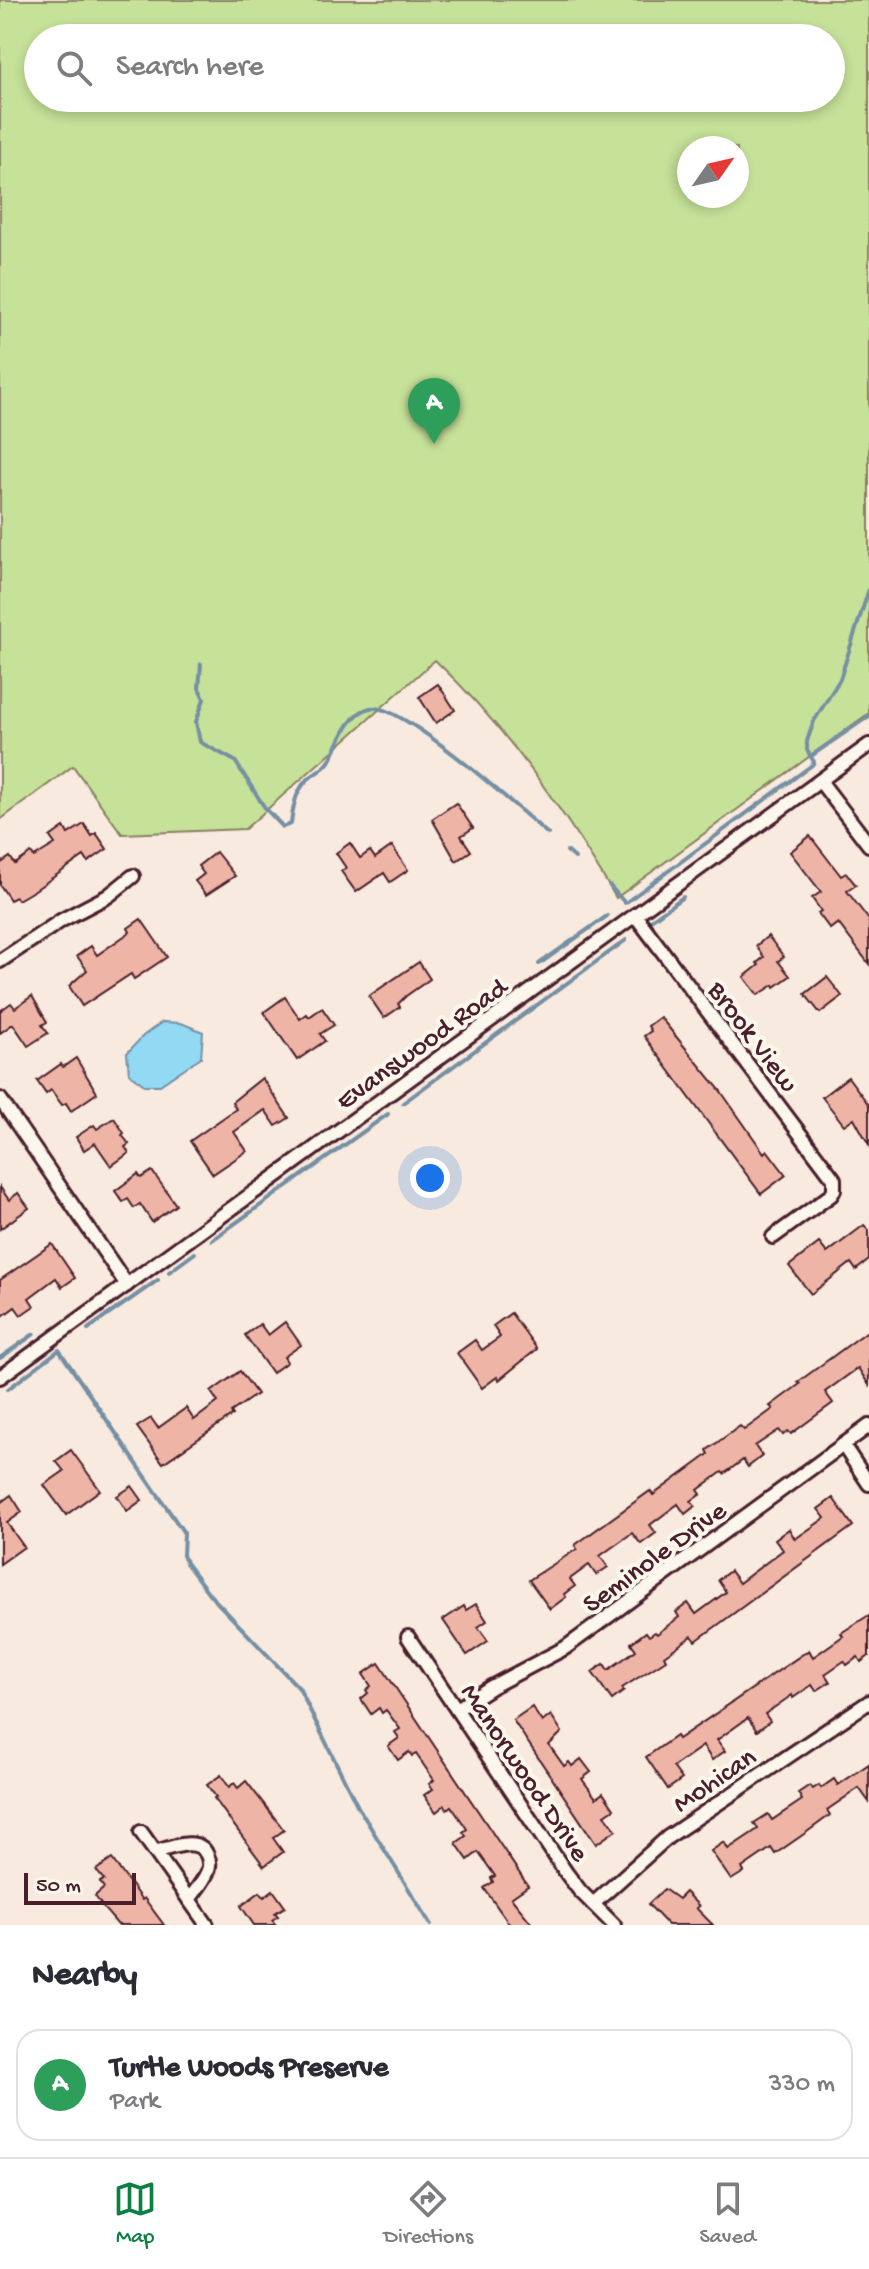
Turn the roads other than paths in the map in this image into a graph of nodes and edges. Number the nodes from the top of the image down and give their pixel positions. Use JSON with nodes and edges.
{"nodes":[{"id":1,"x":869,"y":745,"type":"edge"},
{"id":2,"x":820,"y":781,"type":"junction"},
{"id":3,"x":869,"y":845,"type":"edge"},
{"id":4,"x":133,"y":876,"type":"dead end"},
{"id":5,"x":635,"y":915,"type":"junction"},
{"id":6,"x":0,"y":961,"type":"edge"},
{"id":7,"x":0,"y":1099,"type":"edge"},
{"id":8,"x":773,"y":1237,"type":"dead end"},
{"id":9,"x":127,"y":1285,"type":"junction"},
{"id":10,"x":0,"y":1377,"type":"edge"},
{"id":11,"x":869,"y":1426,"type":"edge"},
{"id":12,"x":843,"y":1445,"type":"junction"},
{"id":13,"x":869,"y":1484,"type":"edge"},
{"id":14,"x":408,"y":1637,"type":"dead end"},
{"id":15,"x":869,"y":1702,"type":"edge"},
{"id":16,"x":457,"y":1709,"type":"junction"},
{"id":17,"x":141,"y":1832,"type":"dead end"},
{"id":18,"x":155,"y":1852,"type":"junction"},
{"id":19,"x":189,"y":1900,"type":"junction"},
{"id":20,"x":593,"y":1904,"type":"junction"},
{"id":21,"x":207,"y":1925,"type":"edge"},
{"id":22,"x":614,"y":1925,"type":"edge"}],
"edges":[{"from":1,"to":2,"type":"street","name":"Evanswood Road"},
{"from":2,"to":3,"type":"street"},
{"from":2,"to":5,"type":"street","name":"Evanswood Road"},
{"from":4,"to":6,"type":"street"},
{"from":5,"to":8,"type":"street","name":"Brook View"},
{"from":5,"to":9,"type":"street","name":"Evanswood Road"},
{"from":7,"to":9,"type":"street"},
{"from":9,"to":10,"type":"street","name":"Evanswood Road"},
{"from":11,"to":12,"type":"street","name":"Seminole Drive"},
{"from":12,"to":13,"type":"street"},
{"from":12,"to":16,"type":"street","name":"Seminole Drive"},
{"from":14,"to":16,"type":"street","name":"Manorwood Drive"},
{"from":15,"to":20,"type":"street","name":"Mohican"},
{"from":16,"to":20,"type":"street","name":"Manorwood Drive"},
{"from":17,"to":18,"type":"street"},
{"from":18,"to":19,"type":"street"},
{"from":18,"to":19,"type":"street"},
{"from":19,"to":21,"type":"street"},
{"from":20,"to":22,"type":"street","name":"Manorwood Drive"}]}
